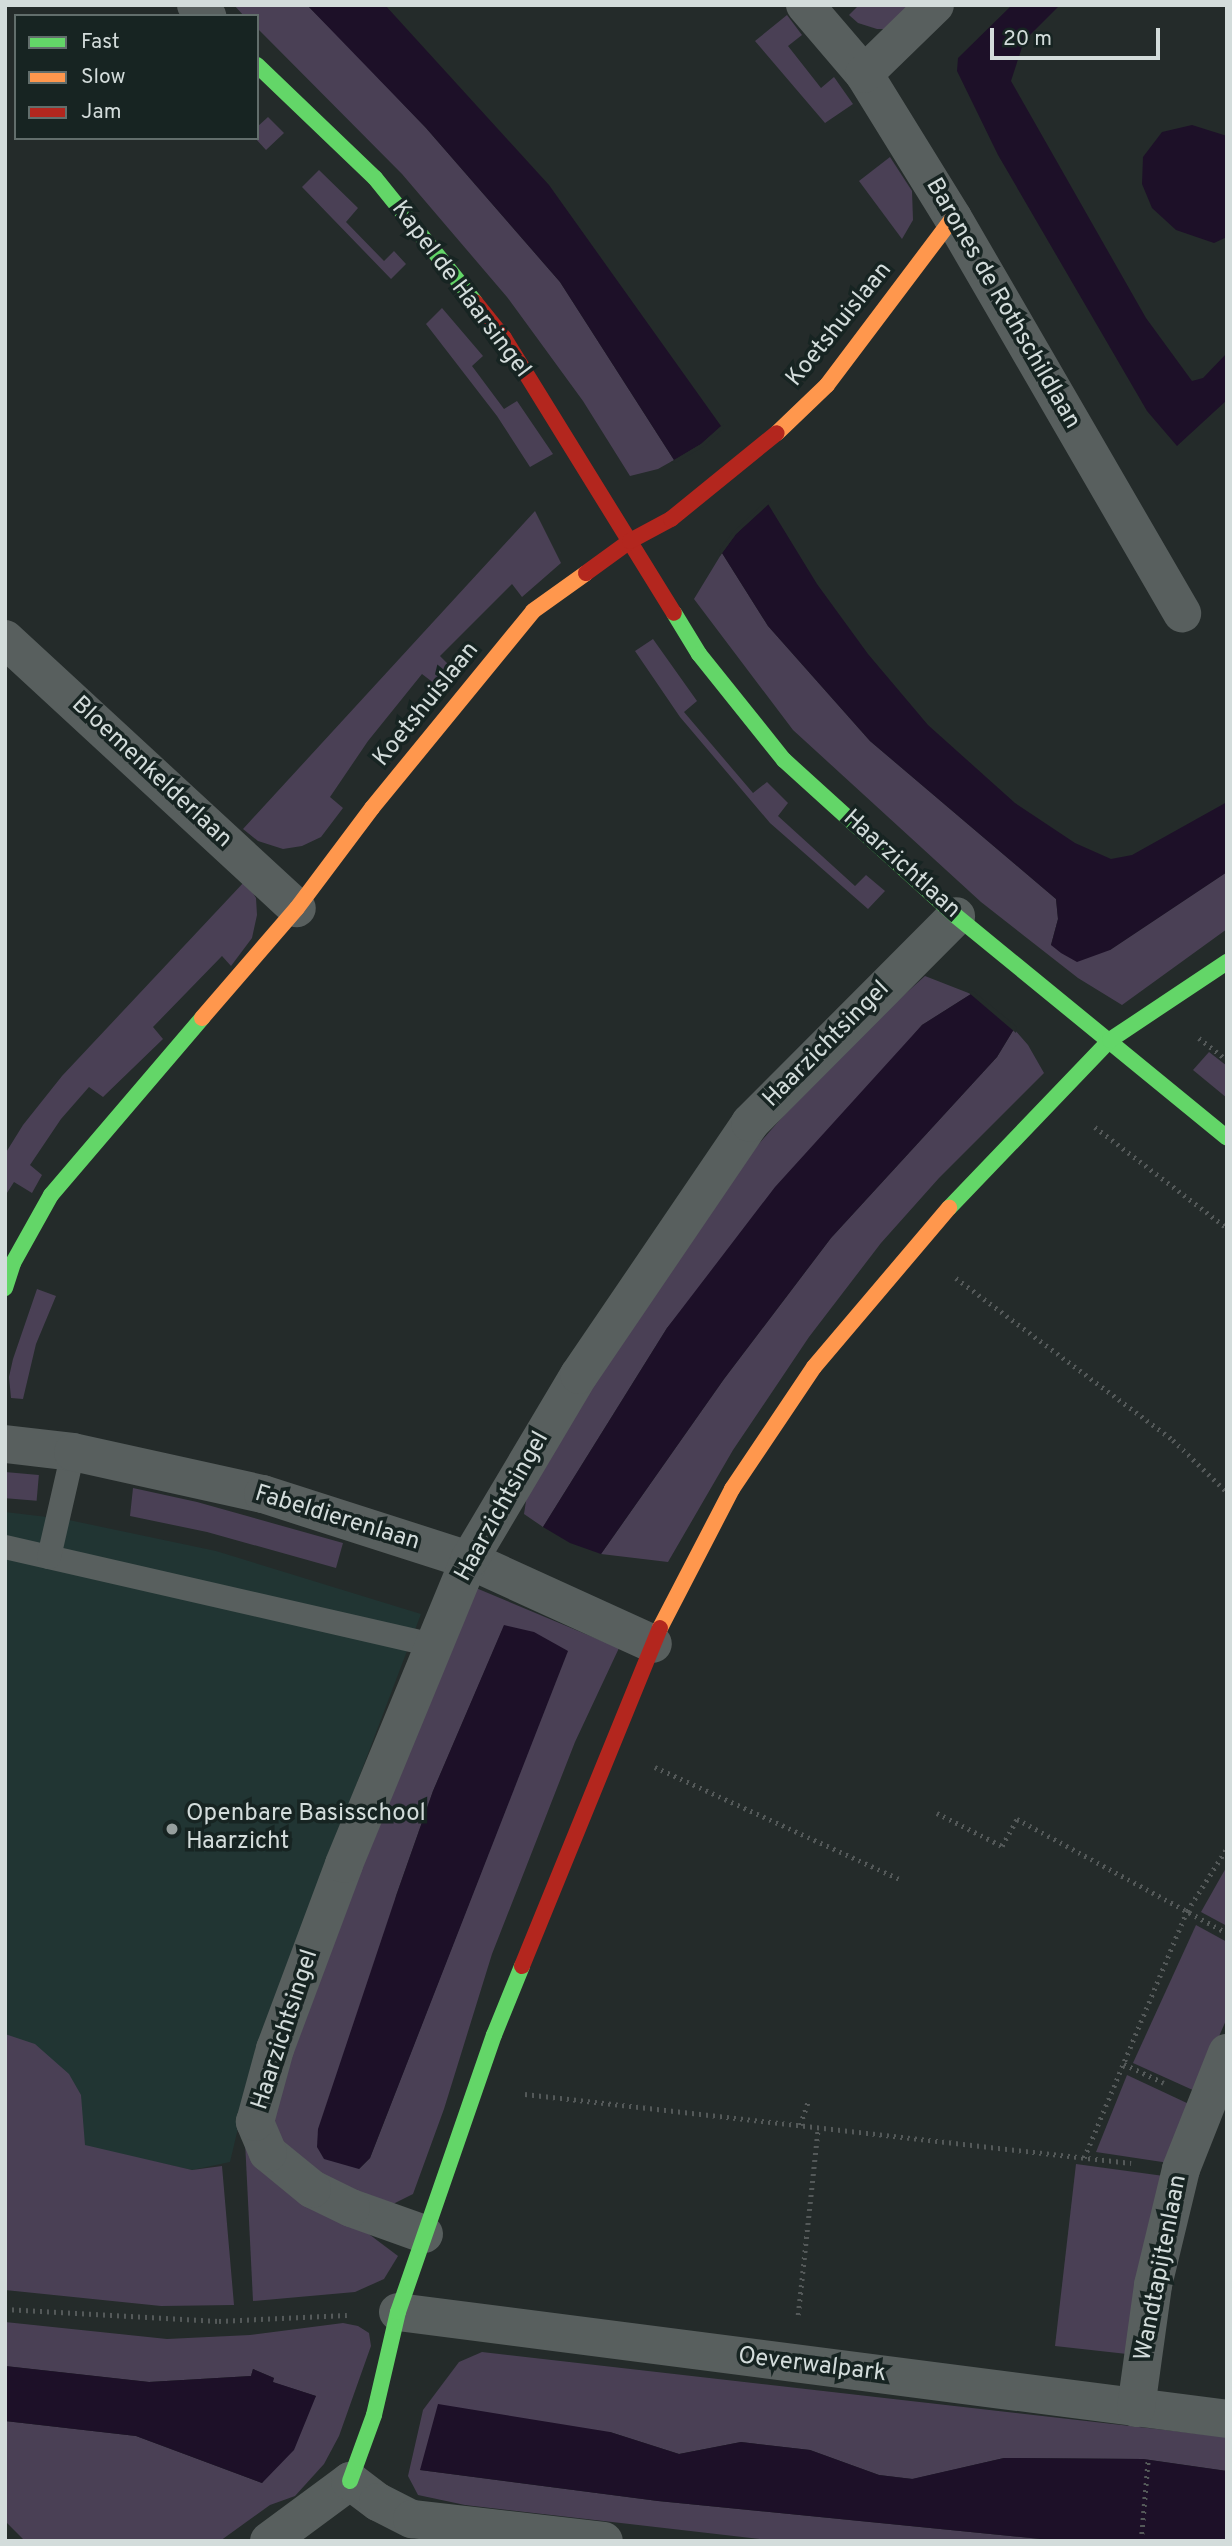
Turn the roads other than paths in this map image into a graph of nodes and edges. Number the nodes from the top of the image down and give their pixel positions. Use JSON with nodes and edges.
{"nodes":[{"id":1,"x":805,"y":5,"type":"edge"},
{"id":2,"x":935,"y":5,"type":"edge"},
{"id":3,"x":259,"y":67,"type":"edge"},
{"id":4,"x":864,"y":74,"type":"junction"},
{"id":5,"x":953,"y":218,"type":"junction"},
{"id":6,"x":630,"y":541,"type":"junction"},
{"id":7,"x":1182,"y":613,"type":"dead end"},
{"id":8,"x":5,"y":639,"type":"edge"},
{"id":9,"x":297,"y":908,"type":"junction"},
{"id":10,"x":956,"y":916,"type":"junction"},
{"id":11,"x":1227,"y":962,"type":"edge"},
{"id":12,"x":1110,"y":1040,"type":"junction"},
{"id":13,"x":1227,"y":1138,"type":"edge"},
{"id":14,"x":5,"y":1288,"type":"edge"},
{"id":15,"x":5,"y":1444,"type":"edge"},
{"id":16,"x":73,"y":1452,"type":"junction"},
{"id":17,"x":5,"y":1547,"type":"edge"},
{"id":18,"x":49,"y":1557,"type":"junction"},
{"id":19,"x":469,"y":1560,"type":"junction"},
{"id":20,"x":653,"y":1644,"type":"junction"},
{"id":21,"x":434,"y":1645,"type":"junction"},
{"id":22,"x":1227,"y":2053,"type":"edge"},
{"id":23,"x":424,"y":2234,"type":"junction"},
{"id":24,"x":398,"y":2312,"type":"junction"},
{"id":25,"x":1144,"y":2409,"type":"junction"},
{"id":26,"x":1227,"y":2419,"type":"edge"},
{"id":27,"x":351,"y":2481,"type":"junction"},
{"id":28,"x":269,"y":2541,"type":"edge"},
{"id":29,"x":604,"y":2541,"type":"edge"}],
"edges":[{"from":1,"to":4,"type":"street","name":"Barones de Rothschildlaan"},
{"from":2,"to":4,"type":"street"},
{"from":3,"to":6,"type":"street","name":"Kapel de Haarsingel"},
{"from":4,"to":5,"type":"street","name":"Barones de Rothschildlaan"},
{"from":5,"to":6,"type":"street","name":"Koetshuislaan"},
{"from":5,"to":7,"type":"street","name":"Barones de Rothschildlaan"},
{"from":6,"to":9,"type":"street","name":"Koetshuislaan"},
{"from":6,"to":10,"type":"street","name":"Haarzichtlaan"},
{"from":8,"to":9,"type":"street","name":"Bloemenkelderlaan"},
{"from":9,"to":14,"type":"street","name":"Koetshuislaan"},
{"from":10,"to":12,"type":"street","name":"Haarzichtlaan"},
{"from":10,"to":19,"type":"street","name":"Haarzichtsingel"},
{"from":11,"to":12,"type":"street"},
{"from":12,"to":13,"type":"street","name":"Haarzichtlaan"},
{"from":12,"to":20,"type":"street"},
{"from":15,"to":16,"type":"street","name":"Fabeldierenlaan"},
{"from":16,"to":18,"type":"lane"},
{"from":16,"to":19,"type":"street","name":"Fabeldierenlaan"},
{"from":17,"to":18,"type":"lane"},
{"from":18,"to":21,"type":"lane"},
{"from":19,"to":20,"type":"street","name":"Fabeldierenlaan"},
{"from":19,"to":21,"type":"street","name":"Haarzichtsingel"},
{"from":20,"to":23,"type":"street"},
{"from":21,"to":23,"type":"street","name":"Haarzichtsingel"},
{"from":22,"to":25,"type":"street","name":"Wandtapijtenlaan"},
{"from":23,"to":24,"type":"street"},
{"from":24,"to":25,"type":"street","name":"Oeverwalpark"},
{"from":24,"to":27,"type":"street"},
{"from":25,"to":26,"type":"street","name":"Oeverwalpark"},
{"from":27,"to":28,"type":"street"},
{"from":27,"to":29,"type":"street"}]}
